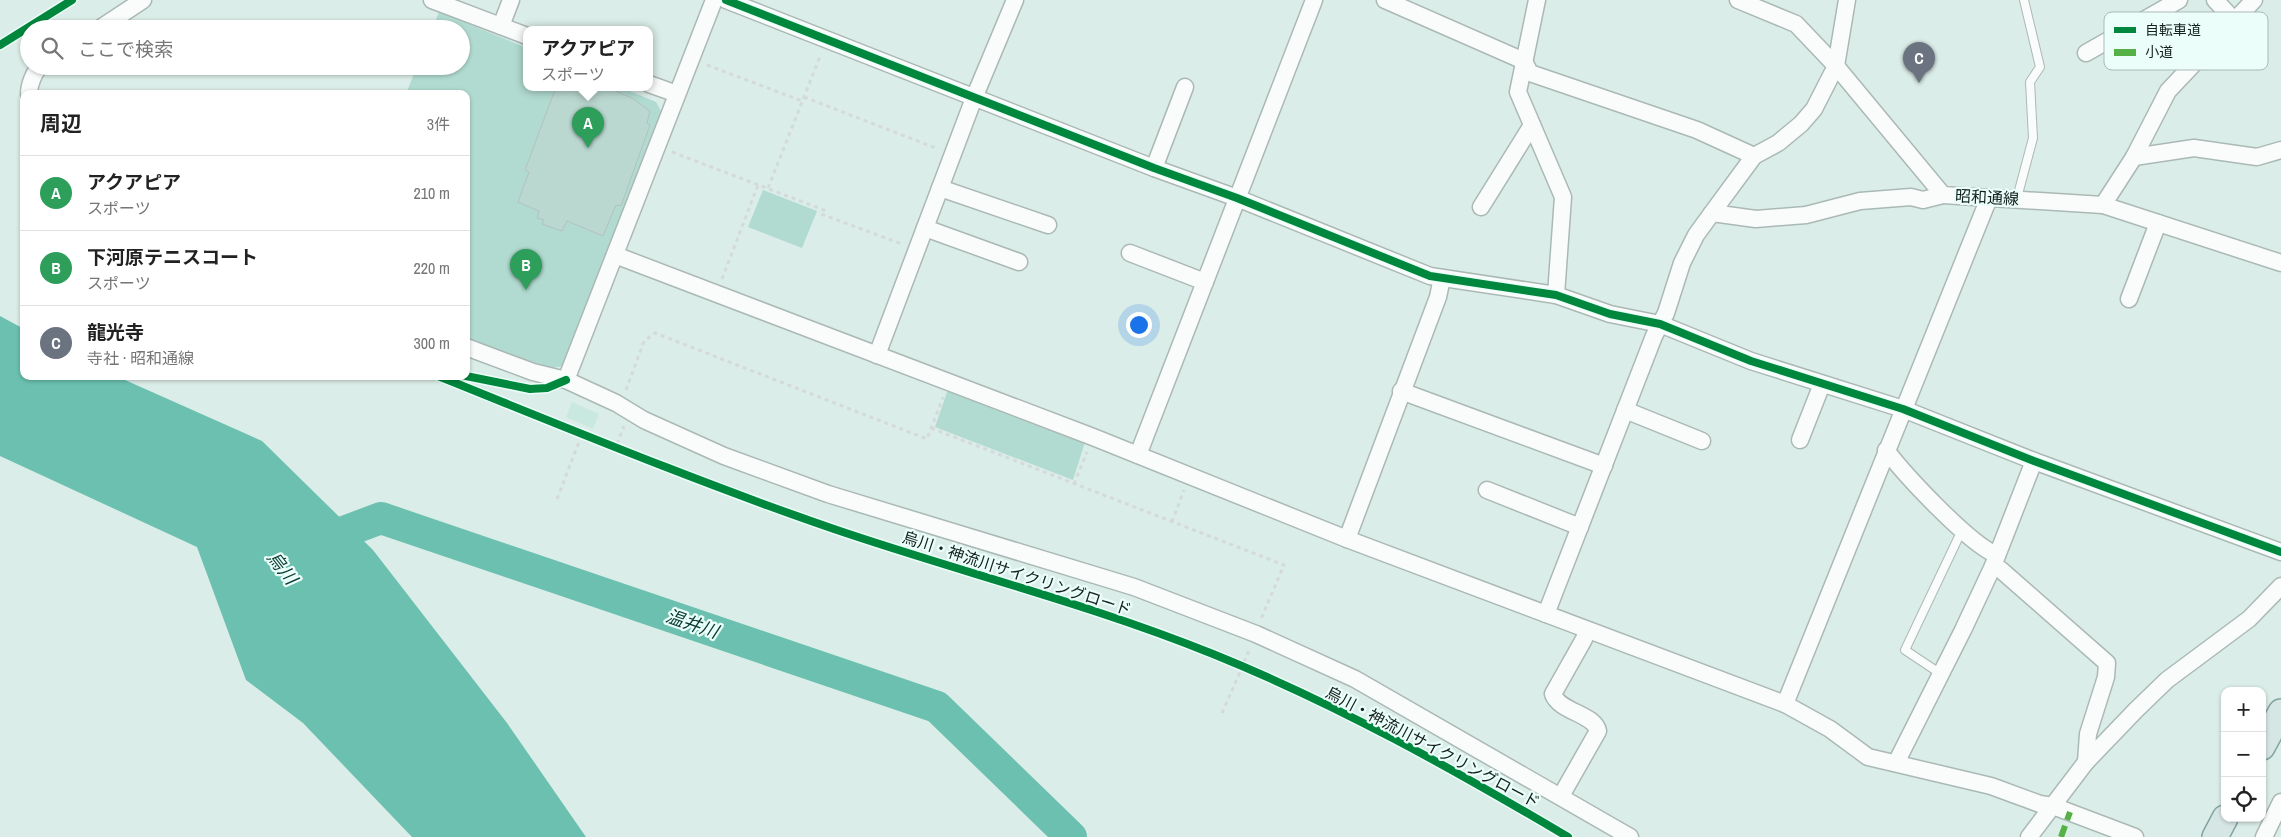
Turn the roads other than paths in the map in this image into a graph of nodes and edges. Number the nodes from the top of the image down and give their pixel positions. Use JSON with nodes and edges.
{"nodes":[{"id":1,"x":143,"y":0,"type":"edge"},
{"id":2,"x":432,"y":0,"type":"edge"},
{"id":3,"x":511,"y":0,"type":"edge"},
{"id":4,"x":714,"y":0,"type":"edge"},
{"id":5,"x":726,"y":0,"type":"edge"},
{"id":6,"x":1015,"y":0,"type":"edge"},
{"id":7,"x":1314,"y":0,"type":"edge"},
{"id":8,"x":1385,"y":0,"type":"edge"},
{"id":9,"x":1537,"y":0,"type":"edge"},
{"id":10,"x":1738,"y":0,"type":"edge"},
{"id":11,"x":1847,"y":0,"type":"edge"},
{"id":12,"x":2024,"y":0,"type":"edge"},
{"id":13,"x":2179,"y":0,"type":"edge"},
{"id":14,"x":2215,"y":0,"type":"edge"},
{"id":15,"x":2254,"y":0,"type":"edge"},
{"id":16,"x":2158,"y":12,"type":"edge"},
{"id":17,"x":2226,"y":12,"type":"edge"},
{"id":18,"x":2242,"y":12,"type":"edge"},
{"id":19,"x":113,"y":20,"type":"edge"},
{"id":20,"x":501,"y":26,"type":"junction"},
{"id":21,"x":523,"y":34,"type":"edge"},
{"id":22,"x":2104,"y":43,"type":"edge"},
{"id":23,"x":2086,"y":53,"type":"dead end"},
{"id":24,"x":1524,"y":61,"type":"junction"},
{"id":25,"x":1836,"y":66,"type":"junction"},
{"id":26,"x":2188,"y":70,"type":"edge"},
{"id":27,"x":35,"y":75,"type":"edge"},
{"id":28,"x":653,"y":85,"type":"edge"},
{"id":29,"x":1184,"y":87,"type":"dead end"},
{"id":30,"x":29,"y":90,"type":"edge"},
{"id":31,"x":677,"y":94,"type":"junction"},
{"id":32,"x":974,"y":98,"type":"junction"},
{"id":33,"x":1532,"y":125,"type":"junction"},
{"id":34,"x":2281,"y":150,"type":"edge"},
{"id":35,"x":1754,"y":156,"type":"junction"},
{"id":36,"x":2134,"y":158,"type":"junction"},
{"id":37,"x":1154,"y":168,"type":"junction"},
{"id":38,"x":940,"y":188,"type":"junction"},
{"id":39,"x":1943,"y":195,"type":"junction"},
{"id":40,"x":1237,"y":198,"type":"junction"},
{"id":41,"x":1989,"y":198,"type":"junction"},
{"id":42,"x":2017,"y":198,"type":"junction"},
{"id":43,"x":2103,"y":205,"type":"junction"},
{"id":44,"x":1482,"y":207,"type":"dead end"},
{"id":45,"x":1712,"y":213,"type":"junction"},
{"id":46,"x":2158,"y":223,"type":"junction"},
{"id":47,"x":1048,"y":225,"type":"dead end"},
{"id":48,"x":925,"y":228,"type":"junction"},
{"id":49,"x":1130,"y":253,"type":"dead end"},
{"id":50,"x":614,"y":255,"type":"junction"},
{"id":51,"x":1019,"y":262,"type":"dead end"},
{"id":52,"x":2281,"y":263,"type":"edge"},
{"id":53,"x":1442,"y":278,"type":"junction"},
{"id":54,"x":1205,"y":282,"type":"junction"},
{"id":55,"x":1556,"y":296,"type":"junction"},
{"id":56,"x":2129,"y":299,"type":"dead end"},
{"id":57,"x":1660,"y":324,"type":"junction"},
{"id":58,"x":470,"y":348,"type":"edge"},
{"id":59,"x":877,"y":355,"type":"junction"},
{"id":60,"x":566,"y":380,"type":"junction"},
{"id":61,"x":1822,"y":384,"type":"junction"},
{"id":62,"x":1401,"y":391,"type":"junction"},
{"id":63,"x":1903,"y":409,"type":"junction"},
{"id":64,"x":1626,"y":410,"type":"junction"},
{"id":65,"x":1800,"y":440,"type":"dead end"},
{"id":66,"x":1702,"y":441,"type":"dead end"},
{"id":67,"x":1886,"y":450,"type":"junction"},
{"id":68,"x":1138,"y":455,"type":"junction"},
{"id":69,"x":2034,"y":461,"type":"junction"},
{"id":70,"x":1604,"y":466,"type":"junction"},
{"id":71,"x":1487,"y":490,"type":"dead end"},
{"id":72,"x":1580,"y":527,"type":"junction"},
{"id":73,"x":1962,"y":530,"type":"junction"},
{"id":74,"x":1347,"y":539,"type":"junction"},
{"id":75,"x":2281,"y":552,"type":"edge"},
{"id":76,"x":1995,"y":561,"type":"junction"},
{"id":77,"x":2281,"y":586,"type":"edge"},
{"id":78,"x":1546,"y":614,"type":"junction"},
{"id":79,"x":1587,"y":630,"type":"junction"},
{"id":80,"x":1942,"y":674,"type":"junction"},
{"id":81,"x":1785,"y":704,"type":"junction"},
{"id":82,"x":2281,"y":712,"type":"edge"},
{"id":83,"x":2266,"y":740,"type":"edge"},
{"id":84,"x":2086,"y":762,"type":"junction"},
{"id":85,"x":1896,"y":763,"type":"junction"},
{"id":86,"x":1561,"y":796,"type":"junction"},
{"id":87,"x":2281,"y":802,"type":"edge"},
{"id":88,"x":2053,"y":806,"type":"junction"},
{"id":89,"x":2223,"y":822,"type":"edge"},
{"id":90,"x":1630,"y":837,"type":"edge"},
{"id":91,"x":2029,"y":837,"type":"edge"},
{"id":92,"x":2134,"y":837,"type":"edge"},
{"id":93,"x":2215,"y":837,"type":"edge"},
{"id":94,"x":2264,"y":837,"type":"edge"}],
"edges":[{"from":1,"to":19,"type":"street"},
{"from":2,"to":20,"type":"street"},
{"from":3,"to":20,"type":"street"},
{"from":4,"to":31,"type":"street"},
{"from":5,"to":32,"type":"street"},
{"from":6,"to":32,"type":"street"},
{"from":7,"to":40,"type":"street"},
{"from":8,"to":24,"type":"street"},
{"from":9,"to":24,"type":"street"},
{"from":10,"to":25,"type":"street","name":"昭和通線"},
{"from":11,"to":25,"type":"street"},
{"from":12,"to":42,"type":"lane"},
{"from":13,"to":16,"type":"street"},
{"from":14,"to":17,"type":"street"},
{"from":15,"to":18,"type":"street"},
{"from":20,"to":21,"type":"street"},
{"from":22,"to":23,"type":"street"},
{"from":24,"to":33,"type":"street"},
{"from":24,"to":35,"type":"street"},
{"from":25,"to":35,"type":"street"},
{"from":25,"to":39,"type":"street","name":"昭和通線"},
{"from":26,"to":36,"type":"street"},
{"from":27,"to":30,"type":"street"},
{"from":28,"to":31,"type":"street"},
{"from":29,"to":37,"type":"street"},
{"from":31,"to":50,"type":"street"},
{"from":32,"to":37,"type":"street"},
{"from":32,"to":38,"type":"street"},
{"from":33,"to":44,"type":"street"},
{"from":33,"to":55,"type":"street"},
{"from":34,"to":36,"type":"street"},
{"from":35,"to":45,"type":"street"},
{"from":36,"to":43,"type":"street"},
{"from":37,"to":40,"type":"street"},
{"from":38,"to":47,"type":"street"},
{"from":38,"to":48,"type":"street"},
{"from":39,"to":41,"type":"street","name":"昭和通線"},
{"from":39,"to":45,"type":"street"},
{"from":40,"to":53,"type":"street"},
{"from":40,"to":54,"type":"street"},
{"from":41,"to":42,"type":"street","name":"昭和通線"},
{"from":41,"to":63,"type":"street"},
{"from":42,"to":43,"type":"street","name":"昭和通線"},
{"from":43,"to":46,"type":"street","name":"昭和通線"},
{"from":45,"to":57,"type":"street"},
{"from":46,"to":52,"type":"street","name":"昭和通線"},
{"from":46,"to":56,"type":"street"},
{"from":48,"to":51,"type":"street"},
{"from":48,"to":59,"type":"street"},
{"from":49,"to":54,"type":"street"},
{"from":50,"to":59,"type":"street"},
{"from":50,"to":60,"type":"street"},
{"from":53,"to":55,"type":"street"},
{"from":53,"to":62,"type":"street"},
{"from":54,"to":68,"type":"street"},
{"from":55,"to":57,"type":"street"},
{"from":57,"to":61,"type":"street"},
{"from":57,"to":64,"type":"street"},
{"from":58,"to":60,"type":"street"},
{"from":59,"to":68,"type":"street"},
{"from":60,"to":86,"type":"street"},
{"from":61,"to":63,"type":"street"},
{"from":61,"to":65,"type":"street"},
{"from":62,"to":70,"type":"street"},
{"from":62,"to":74,"type":"street"},
{"from":63,"to":67,"type":"street"},
{"from":63,"to":69,"type":"street"},
{"from":64,"to":66,"type":"street"},
{"from":64,"to":70,"type":"street"},
{"from":67,"to":73,"type":"street"},
{"from":67,"to":81,"type":"street"},
{"from":68,"to":74,"type":"street"},
{"from":69,"to":75,"type":"street"},
{"from":69,"to":76,"type":"street"},
{"from":70,"to":72,"type":"street"},
{"from":71,"to":72,"type":"street"},
{"from":72,"to":78,"type":"street"},
{"from":73,"to":76,"type":"street"},
{"from":73,"to":80,"type":"lane"},
{"from":74,"to":78,"type":"street"},
{"from":76,"to":80,"type":"street"},
{"from":76,"to":84,"type":"street"},
{"from":77,"to":84,"type":"street"},
{"from":78,"to":79,"type":"street"},
{"from":79,"to":81,"type":"street"},
{"from":79,"to":86,"type":"street"},
{"from":80,"to":85,"type":"street"},
{"from":81,"to":85,"type":"street"},
{"from":82,"to":83,"type":"main road"},
{"from":84,"to":88,"type":"street"},
{"from":85,"to":88,"type":"street"},
{"from":86,"to":90,"type":"street"},
{"from":87,"to":94,"type":"street"},
{"from":88,"to":91,"type":"street"},
{"from":88,"to":92,"type":"street"},
{"from":89,"to":93,"type":"main road"}]}
